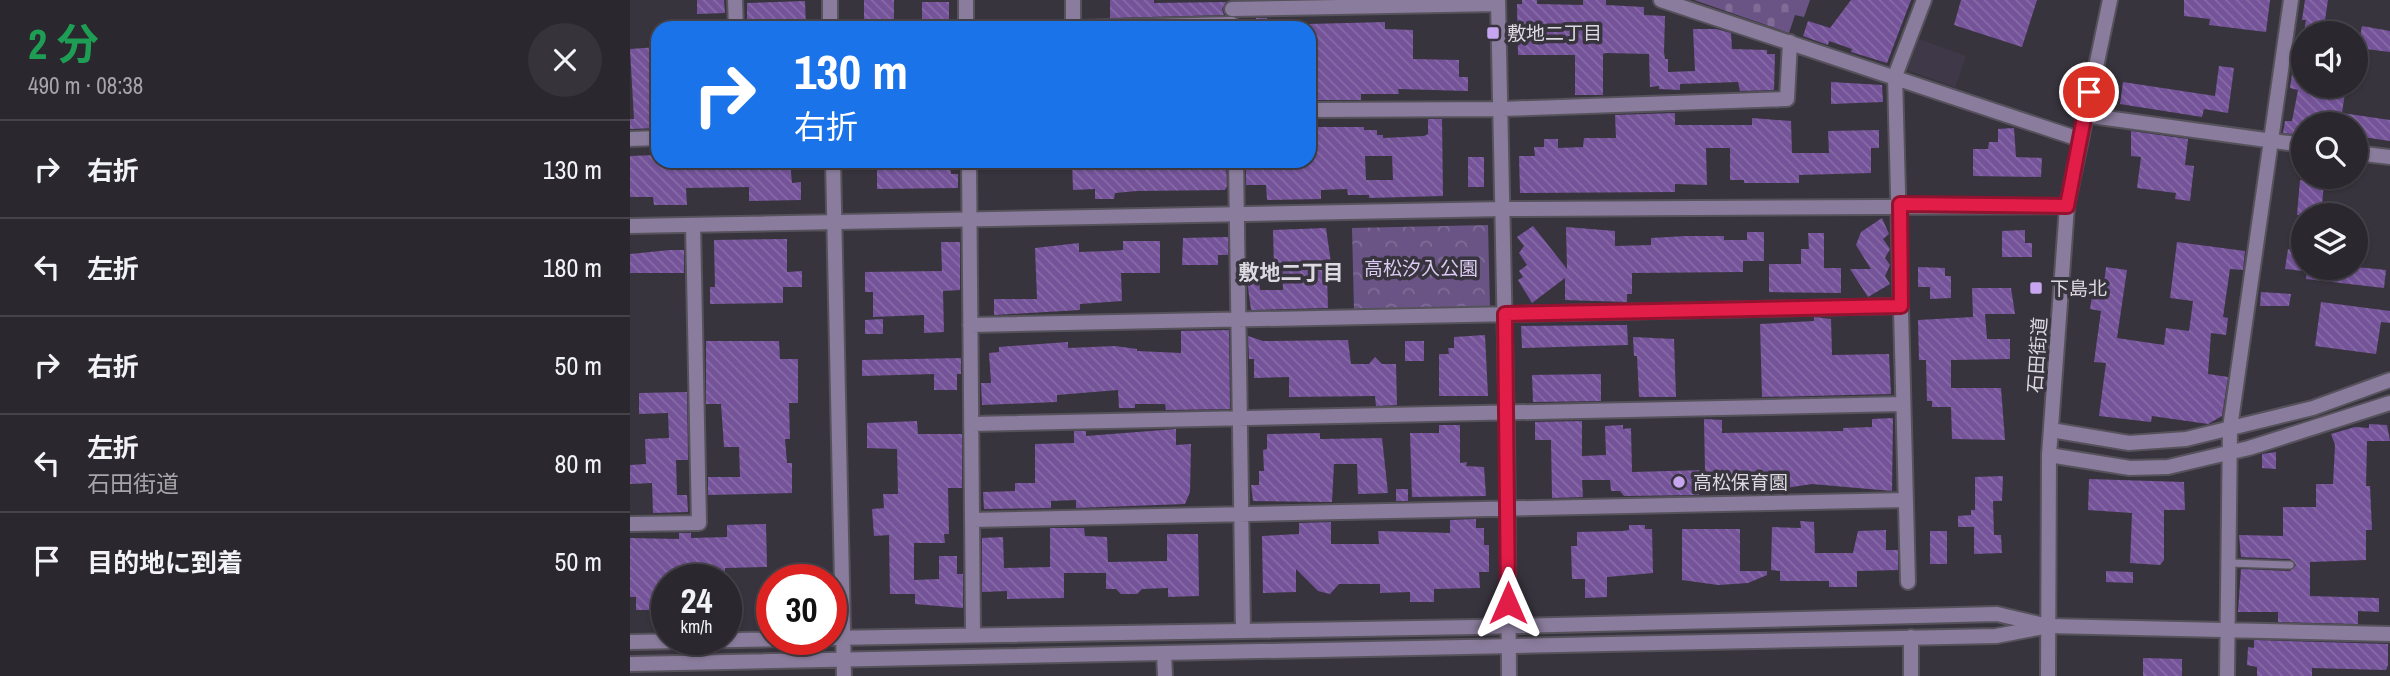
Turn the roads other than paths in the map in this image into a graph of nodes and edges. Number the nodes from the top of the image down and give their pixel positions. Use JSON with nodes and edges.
{"nodes":[{"id":1,"x":735,"y":0,"type":"edge"},
{"id":2,"x":830,"y":0,"type":"edge"},
{"id":3,"x":966,"y":0,"type":"edge"},
{"id":4,"x":1073,"y":0,"type":"edge"},
{"id":5,"x":1661,"y":0,"type":"edge"},
{"id":6,"x":1924,"y":0,"type":"edge"},
{"id":7,"x":2110,"y":0,"type":"edge"},
{"id":8,"x":2291,"y":0,"type":"edge"},
{"id":9,"x":1498,"y":2,"type":"edge"},
{"id":10,"x":1232,"y":15,"type":"edge"},
{"id":11,"x":736,"y":21,"type":"edge"},
{"id":12,"x":831,"y":21,"type":"edge"},
{"id":13,"x":967,"y":21,"type":"edge"},
{"id":14,"x":1073,"y":21,"type":"edge"},
{"id":15,"x":1161,"y":21,"type":"edge"},
{"id":16,"x":1790,"y":42,"type":"junction"},
{"id":17,"x":1895,"y":76,"type":"junction"},
{"id":18,"x":1501,"y":109,"type":"junction"},
{"id":19,"x":1316,"y":110,"type":"edge"},
{"id":20,"x":2084,"y":114,"type":"junction"},
{"id":21,"x":651,"y":138,"type":"edge"},
{"id":22,"x":630,"y":139,"type":"edge"},
{"id":23,"x":2079,"y":139,"type":"junction"},
{"id":24,"x":2272,"y":141,"type":"junction"},
{"id":25,"x":2291,"y":143,"type":"edge"},
{"id":26,"x":2368,"y":154,"type":"edge"},
{"id":27,"x":2390,"y":157,"type":"edge"},
{"id":28,"x":833,"y":168,"type":"edge"},
{"id":29,"x":969,"y":168,"type":"edge"},
{"id":30,"x":1236,"y":168,"type":"edge"},
{"id":31,"x":1900,"y":204,"type":"junction"},
{"id":32,"x":2067,"y":206,"type":"junction"},
{"id":33,"x":1503,"y":209,"type":"junction"},
{"id":34,"x":1237,"y":214,"type":"junction"},
{"id":35,"x":969,"y":220,"type":"junction"},
{"id":36,"x":834,"y":222,"type":"junction"},
{"id":37,"x":693,"y":225,"type":"junction"},
{"id":38,"x":630,"y":226,"type":"edge"},
{"id":39,"x":1901,"y":306,"type":"junction"},
{"id":40,"x":1505,"y":314,"type":"junction"},
{"id":41,"x":1237,"y":322,"type":"junction"},
{"id":42,"x":970,"y":325,"type":"junction"},
{"id":43,"x":2390,"y":380,"type":"edge"},
{"id":44,"x":2390,"y":403,"type":"edge"},
{"id":45,"x":1903,"y":404,"type":"junction"},
{"id":46,"x":1507,"y":411,"type":"junction"},
{"id":47,"x":1239,"y":418,"type":"junction"},
{"id":48,"x":971,"y":424,"type":"junction"},
{"id":49,"x":2230,"y":428,"type":"junction"},
{"id":50,"x":2051,"y":429,"type":"junction"},
{"id":51,"x":2232,"y":452,"type":"junction"},
{"id":52,"x":2049,"y":455,"type":"junction"},
{"id":53,"x":1905,"y":500,"type":"junction"},
{"id":54,"x":1507,"y":510,"type":"junction"},
{"id":55,"x":1241,"y":515,"type":"junction"},
{"id":56,"x":972,"y":520,"type":"junction"},
{"id":57,"x":630,"y":524,"type":"edge"},
{"id":58,"x":837,"y":564,"type":"edge"},
{"id":59,"x":2230,"y":564,"type":"junction"},
{"id":60,"x":2290,"y":565,"type":"dead end"},
{"id":61,"x":1908,"y":582,"type":"dead end"},
{"id":62,"x":1508,"y":626,"type":"junction"},
{"id":63,"x":2049,"y":626,"type":"junction"},
{"id":64,"x":1243,"y":631,"type":"junction"},
{"id":65,"x":2229,"y":632,"type":"junction"},
{"id":66,"x":2390,"y":634,"type":"edge"},
{"id":67,"x":973,"y":635,"type":"junction"},
{"id":68,"x":1911,"y":637,"type":"junction"},
{"id":69,"x":847,"y":638,"type":"edge"},
{"id":70,"x":756,"y":640,"type":"edge"},
{"id":71,"x":630,"y":642,"type":"edge"},
{"id":72,"x":1508,"y":646,"type":"junction"},
{"id":73,"x":1164,"y":653,"type":"junction"},
{"id":74,"x":843,"y":655,"type":"edge"},
{"id":75,"x":844,"y":660,"type":"junction"},
{"id":76,"x":630,"y":664,"type":"edge"},
{"id":77,"x":844,"y":676,"type":"edge"},
{"id":78,"x":1165,"y":676,"type":"edge"},
{"id":79,"x":1508,"y":676,"type":"edge"},
{"id":80,"x":1911,"y":676,"type":"edge"},
{"id":81,"x":2048,"y":676,"type":"edge"},
{"id":82,"x":2227,"y":676,"type":"edge"}],
"edges":[{"from":1,"to":11,"type":"street"},
{"from":2,"to":12,"type":"street"},
{"from":3,"to":13,"type":"street"},
{"from":4,"to":14,"type":"street"},
{"from":5,"to":16,"type":"street"},
{"from":6,"to":17,"type":"street"},
{"from":7,"to":20,"type":"street","name":"石田街道"},
{"from":8,"to":24,"type":"street"},
{"from":9,"to":10,"type":"street"},
{"from":9,"to":18,"type":"street"},
{"from":10,"to":15,"type":"street"},
{"from":16,"to":17,"type":"street"},
{"from":16,"to":18,"type":"street"},
{"from":17,"to":23,"type":"street"},
{"from":17,"to":31,"type":"street"},
{"from":18,"to":19,"type":"street"},
{"from":18,"to":33,"type":"street"},
{"from":20,"to":23,"type":"street","name":"石田街道"},
{"from":20,"to":24,"type":"street"},
{"from":21,"to":22,"type":"street"},
{"from":23,"to":32,"type":"street","name":"石田街道"},
{"from":24,"to":25,"type":"street"},
{"from":24,"to":49,"type":"street"},
{"from":26,"to":27,"type":"street"},
{"from":28,"to":36,"type":"street"},
{"from":29,"to":35,"type":"street"},
{"from":30,"to":34,"type":"street"},
{"from":31,"to":32,"type":"street"},
{"from":31,"to":33,"type":"street"},
{"from":31,"to":39,"type":"street"},
{"from":32,"to":50,"type":"street","name":"石田街道"},
{"from":33,"to":34,"type":"street"},
{"from":33,"to":40,"type":"street"},
{"from":34,"to":35,"type":"street"},
{"from":34,"to":41,"type":"street"},
{"from":35,"to":36,"type":"street"},
{"from":35,"to":42,"type":"street"},
{"from":36,"to":37,"type":"street"},
{"from":36,"to":58,"type":"street"},
{"from":37,"to":38,"type":"street"},
{"from":37,"to":57,"type":"street"},
{"from":39,"to":40,"type":"street"},
{"from":39,"to":45,"type":"street"},
{"from":40,"to":41,"type":"street"},
{"from":40,"to":46,"type":"street"},
{"from":41,"to":42,"type":"street"},
{"from":41,"to":47,"type":"street"},
{"from":42,"to":48,"type":"street"},
{"from":43,"to":49,"type":"street"},
{"from":44,"to":51,"type":"street"},
{"from":45,"to":46,"type":"street"},
{"from":45,"to":53,"type":"street"},
{"from":46,"to":47,"type":"street"},
{"from":46,"to":54,"type":"street"},
{"from":47,"to":48,"type":"street"},
{"from":47,"to":55,"type":"street"},
{"from":48,"to":56,"type":"street"},
{"from":49,"to":50,"type":"street"},
{"from":49,"to":51,"type":"street"},
{"from":50,"to":52,"type":"street","name":"石田街道"},
{"from":51,"to":52,"type":"street"},
{"from":51,"to":59,"type":"street"},
{"from":52,"to":63,"type":"street","name":"石田街道"},
{"from":53,"to":54,"type":"street"},
{"from":53,"to":61,"type":"street"},
{"from":54,"to":55,"type":"street"},
{"from":54,"to":62,"type":"street"},
{"from":55,"to":56,"type":"street"},
{"from":55,"to":64,"type":"street"},
{"from":56,"to":67,"type":"street"},
{"from":59,"to":60,"type":"lane"},
{"from":59,"to":65,"type":"street"},
{"from":62,"to":63,"type":"street"},
{"from":62,"to":64,"type":"street"},
{"from":62,"to":72,"type":"street"},
{"from":63,"to":65,"type":"street"},
{"from":63,"to":68,"type":"street"},
{"from":63,"to":81,"type":"street","name":"石田街道"},
{"from":64,"to":67,"type":"street"},
{"from":65,"to":66,"type":"street"},
{"from":65,"to":82,"type":"street"},
{"from":67,"to":69,"type":"street"},
{"from":68,"to":72,"type":"street"},
{"from":68,"to":80,"type":"street"},
{"from":70,"to":71,"type":"street"},
{"from":72,"to":73,"type":"street"},
{"from":72,"to":79,"type":"street"},
{"from":73,"to":75,"type":"street"},
{"from":73,"to":78,"type":"street"},
{"from":74,"to":75,"type":"street"},
{"from":75,"to":76,"type":"street"},
{"from":75,"to":77,"type":"street"}]}
